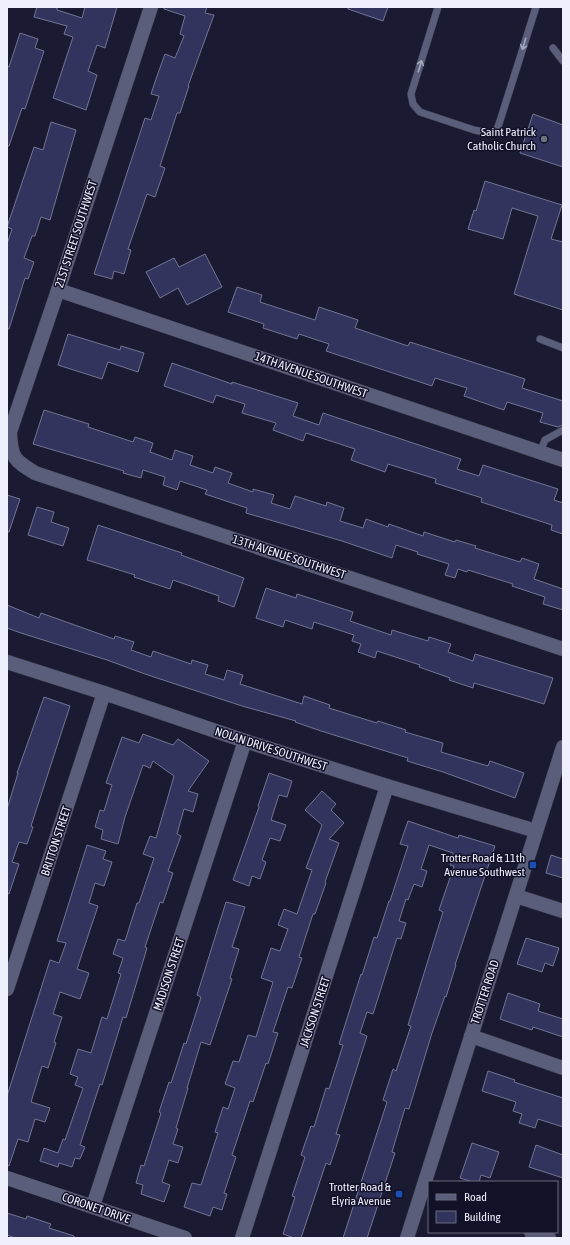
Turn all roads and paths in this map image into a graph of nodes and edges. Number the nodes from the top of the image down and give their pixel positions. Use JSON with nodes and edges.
{"nodes":[{"id":1,"x":151,"y":7,"type":"edge"},
{"id":2,"x":438,"y":7,"type":"edge"},
{"id":3,"x":536,"y":7,"type":"edge"},
{"id":4,"x":553,"y":48,"type":"dead end"},
{"id":5,"x":563,"y":60,"type":"edge"},
{"id":6,"x":58,"y":290,"type":"junction"},
{"id":7,"x":540,"y":339,"type":"dead end"},
{"id":8,"x":563,"y":348,"type":"edge"},
{"id":9,"x":563,"y":430,"type":"edge"},
{"id":10,"x":540,"y":452,"type":"junction"},
{"id":11,"x":563,"y":460,"type":"edge"},
{"id":12,"x":17,"y":461,"type":"joint"},
{"id":13,"x":563,"y":649,"type":"edge"},
{"id":14,"x":7,"y":662,"type":"edge"},
{"id":15,"x":104,"y":693,"type":"junction"},
{"id":16,"x":245,"y":741,"type":"junction"},
{"id":17,"x":563,"y":746,"type":"edge"},
{"id":18,"x":561,"y":762,"type":"edge"},
{"id":19,"x":387,"y":786,"type":"junction"},
{"id":20,"x":536,"y":831,"type":"junction"},
{"id":21,"x":516,"y":896,"type":"junction"},
{"id":22,"x":563,"y":911,"type":"edge"},
{"id":23,"x":7,"y":989,"type":"edge"},
{"id":24,"x":471,"y":1036,"type":"junction"},
{"id":25,"x":563,"y":1068,"type":"edge"},
{"id":26,"x":7,"y":1178,"type":"edge"},
{"id":27,"x":430,"y":1181,"type":"edge"},
{"id":28,"x":428,"y":1187,"type":"edge"},
{"id":29,"x":425,"y":1198,"type":"edge"},
{"id":30,"x":93,"y":1206,"type":"junction"},
{"id":31,"x":534,"y":1233,"type":"edge"},
{"id":32,"x":185,"y":1238,"type":"edge"},
{"id":33,"x":242,"y":1238,"type":"edge"},
{"id":34,"x":407,"y":1238,"type":"edge"},
{"id":35,"x":550,"y":1238,"type":"edge"}],
"edges":[{"from":1,"to":6,"type":"street","name":"21ST STREET SOUTHWEST"},
{"from":3,"to":2,"type":"lane","one_way":true},
{"from":4,"to":5,"type":"lane"},
{"from":6,"to":10,"type":"street","name":"14TH AVENUE SOUTHWEST"},
{"from":6,"to":12,"type":"street","name":"21ST STREET SOUTHWEST"},
{"from":7,"to":8,"type":"lane"},
{"from":9,"to":10,"type":"lane"},
{"from":10,"to":11,"type":"street","name":"14TH AVENUE SOUTHWEST"},
{"from":12,"to":13,"type":"street","name":"13TH AVENUE SOUTHWEST"},
{"from":14,"to":15,"type":"street","name":"NOLAN DRIVE SOUTHWEST"},
{"from":15,"to":16,"type":"street","name":"NOLAN DRIVE SOUTHWEST"},
{"from":15,"to":23,"type":"street","name":"BRITTON STREET"},
{"from":16,"to":19,"type":"street","name":"NOLAN DRIVE SOUTHWEST"},
{"from":16,"to":30,"type":"street","name":"MADISON STREET"},
{"from":17,"to":18,"type":"street","name":"TROTTER ROAD"},
{"from":18,"to":20,"type":"street","name":"TROTTER ROAD"},
{"from":19,"to":20,"type":"street","name":"NOLAN DRIVE SOUTHWEST"},
{"from":19,"to":33,"type":"street","name":"JACKSON STREET"},
{"from":20,"to":21,"type":"street","name":"TROTTER ROAD"},
{"from":21,"to":22,"type":"street"},
{"from":21,"to":24,"type":"street","name":"TROTTER ROAD"},
{"from":24,"to":25,"type":"street"},
{"from":24,"to":27,"type":"street","name":"TROTTER ROAD"},
{"from":26,"to":30,"type":"street","name":"CORONET DRIVE"},
{"from":28,"to":29,"type":"street","name":"TROTTER ROAD"},
{"from":29,"to":34,"type":"street","name":"TROTTER ROAD"},
{"from":30,"to":32,"type":"street","name":"CORONET DRIVE"},
{"from":31,"to":35,"type":"street"}]}
